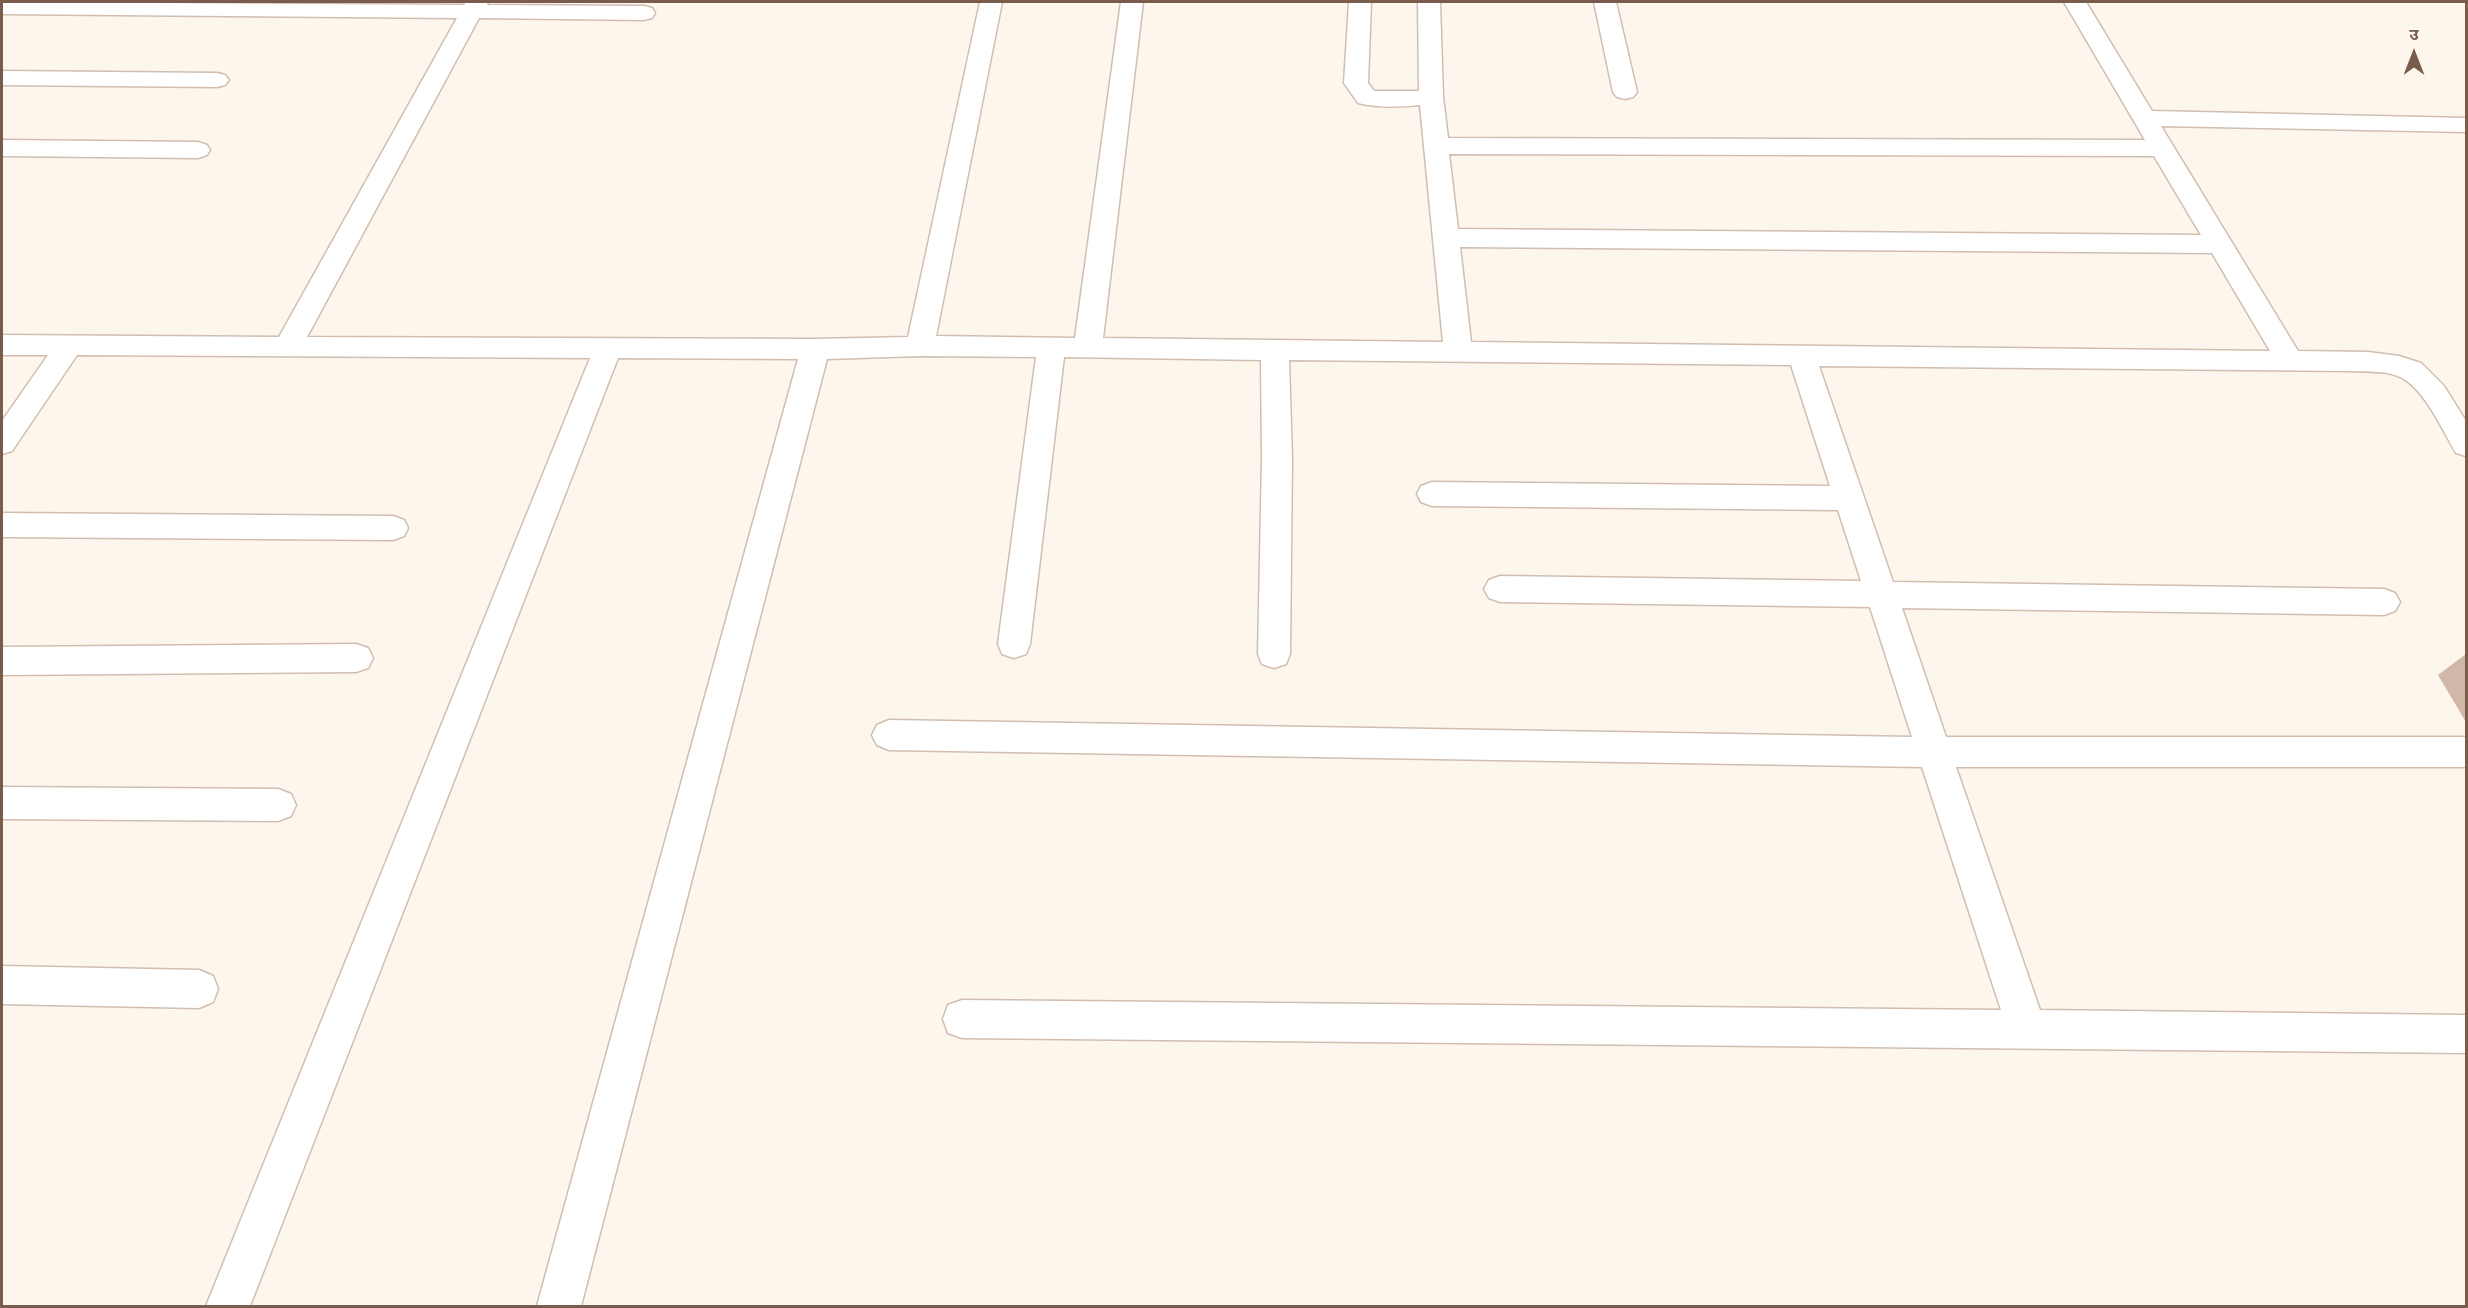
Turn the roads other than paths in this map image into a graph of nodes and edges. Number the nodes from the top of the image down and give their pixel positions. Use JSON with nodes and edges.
{"nodes":[{"id":1,"x":991,"y":2,"type":"edge"},
{"id":2,"x":1132,"y":2,"type":"edge"},
{"id":3,"x":1360,"y":2,"type":"edge"},
{"id":4,"x":1429,"y":2,"type":"edge"},
{"id":5,"x":1605,"y":2,"type":"edge"},
{"id":6,"x":2075,"y":2,"type":"edge"},
{"id":7,"x":2,"y":7,"type":"edge"},
{"id":8,"x":474,"y":7,"type":"edge"},
{"id":9,"x":644,"y":13,"type":"dead end"},
{"id":10,"x":2,"y":78,"type":"edge"},
{"id":11,"x":217,"y":80,"type":"dead end"},
{"id":12,"x":1625,"y":92,"type":"dead end"},
{"id":13,"x":1431,"y":97,"type":"junction"},
{"id":14,"x":2144,"y":118,"type":"junction"},
{"id":15,"x":2466,"y":125,"type":"edge"},
{"id":16,"x":1436,"y":146,"type":"junction"},
{"id":17,"x":2,"y":148,"type":"edge"},
{"id":18,"x":2162,"y":148,"type":"junction"},
{"id":19,"x":198,"y":150,"type":"dead end"},
{"id":20,"x":1446,"y":238,"type":"junction"},
{"id":21,"x":2220,"y":244,"type":"junction"},
{"id":22,"x":2,"y":345,"type":"edge"},
{"id":23,"x":69,"y":346,"type":"junction"},
{"id":24,"x":920,"y":346,"type":"junction"},
{"id":25,"x":287,"y":347,"type":"junction"},
{"id":26,"x":608,"y":347,"type":"junction"},
{"id":27,"x":1051,"y":348,"type":"junction"},
{"id":28,"x":1088,"y":348,"type":"junction"},
{"id":29,"x":814,"y":350,"type":"junction"},
{"id":30,"x":1275,"y":350,"type":"junction"},
{"id":31,"x":1458,"y":352,"type":"junction"},
{"id":32,"x":1802,"y":356,"type":"junction"},
{"id":33,"x":2290,"y":361,"type":"junction"},
{"id":34,"x":3,"y":438,"type":"edge"},
{"id":35,"x":2466,"y":445,"type":"edge"},
{"id":36,"x":1432,"y":494,"type":"dead end"},
{"id":37,"x":1849,"y":498,"type":"junction"},
{"id":38,"x":2,"y":525,"type":"edge"},
{"id":39,"x":393,"y":528,"type":"dead end"},
{"id":40,"x":1500,"y":589,"type":"dead end"},
{"id":41,"x":1881,"y":593,"type":"junction"},
{"id":42,"x":2384,"y":602,"type":"dead end"},
{"id":43,"x":1014,"y":644,"type":"dead end"},
{"id":44,"x":1274,"y":654,"type":"dead end"},
{"id":45,"x":356,"y":658,"type":"dead end"},
{"id":46,"x":2,"y":661,"type":"edge"},
{"id":47,"x":890,"y":735,"type":"dead end"},
{"id":48,"x":1934,"y":752,"type":"junction"},
{"id":49,"x":2466,"y":752,"type":"edge"},
{"id":50,"x":2,"y":803,"type":"edge"},
{"id":51,"x":278,"y":805,"type":"dead end"},
{"id":52,"x":2,"y":985,"type":"edge"},
{"id":53,"x":199,"y":989,"type":"dead end"},
{"id":54,"x":962,"y":1019,"type":"dead end"},
{"id":55,"x":2026,"y":1028,"type":"junction"},
{"id":56,"x":2466,"y":1034,"type":"edge"},
{"id":57,"x":228,"y":1306,"type":"edge"},
{"id":58,"x":559,"y":1306,"type":"edge"}],
"edges":[{"from":1,"to":24,"type":"street"},
{"from":2,"to":28,"type":"street"},
{"from":3,"to":13,"type":"street"},
{"from":4,"to":13,"type":"street"},
{"from":5,"to":12,"type":"street"},
{"from":6,"to":14,"type":"street"},
{"from":7,"to":8,"type":"street"},
{"from":8,"to":9,"type":"street"},
{"from":8,"to":25,"type":"street"},
{"from":10,"to":11,"type":"street"},
{"from":13,"to":16,"type":"street"},
{"from":14,"to":15,"type":"street"},
{"from":14,"to":18,"type":"street"},
{"from":16,"to":18,"type":"street"},
{"from":16,"to":20,"type":"street"},
{"from":17,"to":19,"type":"street"},
{"from":18,"to":21,"type":"street"},
{"from":20,"to":21,"type":"street"},
{"from":20,"to":31,"type":"street"},
{"from":21,"to":33,"type":"street"},
{"from":22,"to":23,"type":"street"},
{"from":23,"to":25,"type":"street"},
{"from":23,"to":34,"type":"street"},
{"from":24,"to":27,"type":"street"},
{"from":24,"to":29,"type":"street"},
{"from":25,"to":26,"type":"street"},
{"from":26,"to":29,"type":"street"},
{"from":26,"to":57,"type":"street"},
{"from":27,"to":28,"type":"street"},
{"from":27,"to":43,"type":"street"},
{"from":28,"to":30,"type":"street"},
{"from":29,"to":58,"type":"street"},
{"from":30,"to":31,"type":"street"},
{"from":30,"to":44,"type":"street"},
{"from":31,"to":32,"type":"street"},
{"from":32,"to":33,"type":"street"},
{"from":32,"to":37,"type":"street"},
{"from":33,"to":35,"type":"street"},
{"from":36,"to":37,"type":"street"},
{"from":37,"to":41,"type":"street"},
{"from":38,"to":39,"type":"street"},
{"from":40,"to":41,"type":"street"},
{"from":41,"to":42,"type":"street"},
{"from":41,"to":48,"type":"street"},
{"from":45,"to":46,"type":"street"},
{"from":47,"to":48,"type":"street"},
{"from":48,"to":49,"type":"street"},
{"from":48,"to":55,"type":"street"},
{"from":50,"to":51,"type":"street"},
{"from":52,"to":53,"type":"street"},
{"from":54,"to":55,"type":"street"},
{"from":55,"to":56,"type":"street"}]}
